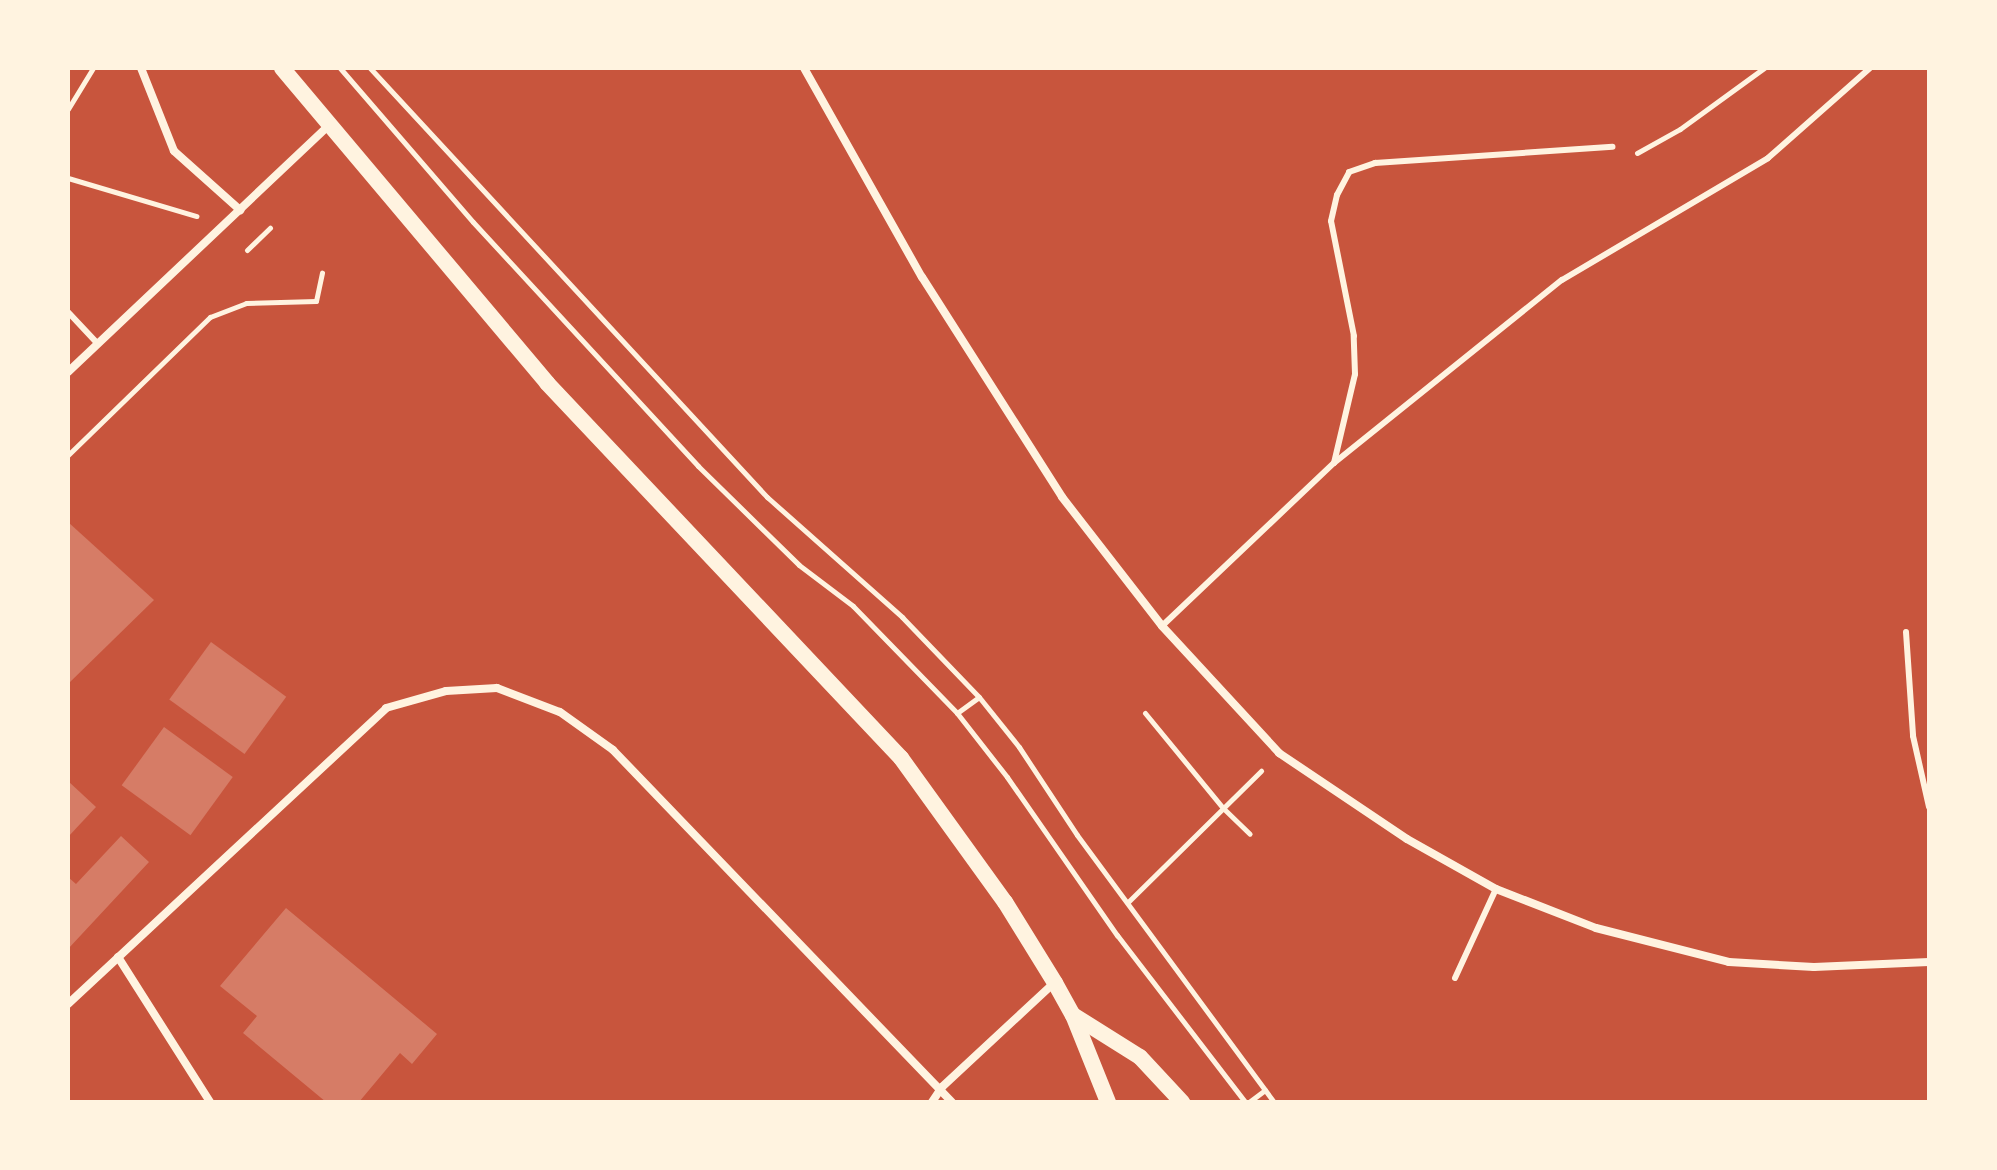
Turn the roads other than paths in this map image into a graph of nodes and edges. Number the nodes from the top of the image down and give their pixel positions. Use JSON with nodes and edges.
{"nodes":[{"id":1,"x":141,"y":68,"type":"edge"},
{"id":2,"x":282,"y":68,"type":"edge"},
{"id":3,"x":804,"y":68,"type":"edge"},
{"id":4,"x":1870,"y":68,"type":"edge"},
{"id":5,"x":329,"y":125,"type":"junction"},
{"id":6,"x":1612,"y":147,"type":"dead end"},
{"id":7,"x":240,"y":210,"type":"junction"},
{"id":8,"x":68,"y":312,"type":"edge"},
{"id":9,"x":98,"y":344,"type":"junction"},
{"id":10,"x":68,"y":372,"type":"edge"},
{"id":11,"x":1334,"y":463,"type":"junction"},
{"id":12,"x":1162,"y":626,"type":"junction"},
{"id":13,"x":1906,"y":632,"type":"dead end"},
{"id":14,"x":1929,"y":807,"type":"edge"},
{"id":15,"x":1496,"y":889,"type":"junction"},
{"id":16,"x":118,"y":957,"type":"junction"},
{"id":17,"x":1929,"y":962,"type":"edge"},
{"id":18,"x":1455,"y":978,"type":"dead end"},
{"id":19,"x":1055,"y":983,"type":"junction"},
{"id":20,"x":68,"y":1004,"type":"edge"},
{"id":21,"x":1073,"y":1015,"type":"junction"},
{"id":22,"x":942,"y":1087,"type":"junction"},
{"id":23,"x":210,"y":1102,"type":"edge"},
{"id":24,"x":932,"y":1102,"type":"edge"},
{"id":25,"x":952,"y":1102,"type":"edge"},
{"id":26,"x":1108,"y":1102,"type":"edge"},
{"id":27,"x":1182,"y":1102,"type":"edge"}],
"edges":[{"from":1,"to":7,"type":"street"},
{"from":2,"to":5,"type":"main road"},
{"from":3,"to":12,"type":"street"},
{"from":4,"to":11,"type":"lane"},
{"from":5,"to":7,"type":"street"},
{"from":5,"to":19,"type":"main road"},
{"from":6,"to":11,"type":"lane"},
{"from":7,"to":9,"type":"street"},
{"from":8,"to":9,"type":"lane"},
{"from":9,"to":10,"type":"street"},
{"from":11,"to":12,"type":"lane"},
{"from":12,"to":15,"type":"street"},
{"from":13,"to":14,"type":"lane"},
{"from":15,"to":17,"type":"street"},
{"from":15,"to":18,"type":"lane"},
{"from":16,"to":20,"type":"street"},
{"from":16,"to":22,"type":"street"},
{"from":16,"to":23,"type":"street"},
{"from":19,"to":21,"type":"main road"},
{"from":19,"to":22,"type":"street"},
{"from":21,"to":26,"type":"main road"},
{"from":21,"to":27,"type":"main road"},
{"from":22,"to":24,"type":"street"},
{"from":22,"to":25,"type":"street"}]}
